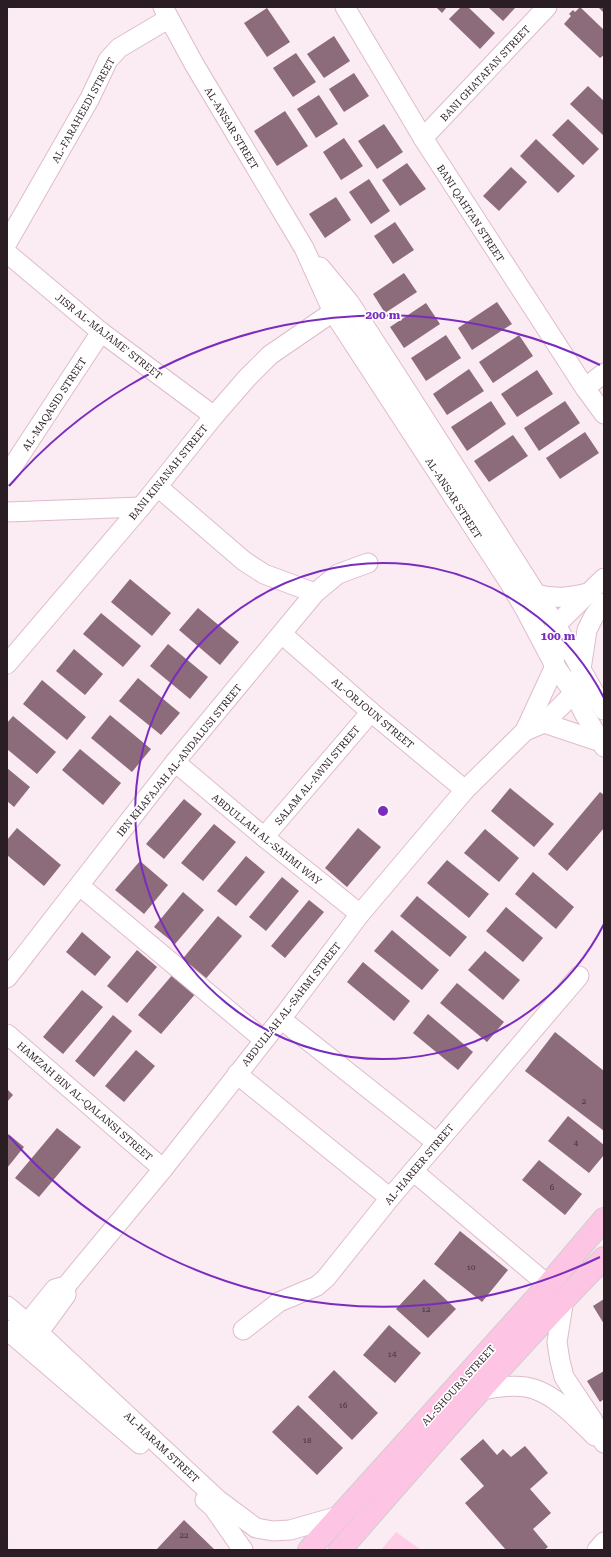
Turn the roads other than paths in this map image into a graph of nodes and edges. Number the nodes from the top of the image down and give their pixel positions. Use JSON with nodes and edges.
{"nodes":[{"id":1,"x":547,"y":7,"type":"edge"},
{"id":2,"x":348,"y":9,"type":"edge"},
{"id":3,"x":166,"y":13,"type":"edge"},
{"id":4,"x":423,"y":138,"type":"junction"},
{"id":5,"x":7,"y":243,"type":"edge"},
{"id":6,"x":304,"y":248,"type":"junction"},
{"id":7,"x":7,"y":254,"type":"edge"},
{"id":8,"x":349,"y":302,"type":"junction"},
{"id":9,"x":333,"y":312,"type":"junction"},
{"id":10,"x":101,"y":332,"type":"junction"},
{"id":11,"x":604,"y":373,"type":"edge"},
{"id":12,"x":585,"y":388,"type":"junction"},
{"id":13,"x":401,"y":399,"type":"junction"},
{"id":14,"x":604,"y":414,"type":"edge"},
{"id":15,"x":214,"y":416,"type":"junction"},
{"id":16,"x":7,"y":475,"type":"edge"},
{"id":17,"x":158,"y":487,"type":"junction"},
{"id":18,"x":141,"y":508,"type":"junction"},
{"id":19,"x":7,"y":512,"type":"edge"},
{"id":20,"x":477,"y":517,"type":"junction"},
{"id":21,"x":368,"y":563,"type":"dead end"},
{"id":22,"x":604,"y":578,"type":"edge"},
{"id":23,"x":315,"y":593,"type":"junction"},
{"id":24,"x":588,"y":593,"type":"junction"},
{"id":25,"x":535,"y":594,"type":"junction"},
{"id":26,"x":604,"y":603,"type":"edge"},
{"id":27,"x":556,"y":625,"type":"junction"},
{"id":28,"x":282,"y":634,"type":"junction"},
{"id":29,"x":7,"y":664,"type":"edge"},
{"id":30,"x":555,"y":666,"type":"junction"},
{"id":31,"x":581,"y":669,"type":"junction"},
{"id":32,"x":574,"y":693,"type":"junction"},
{"id":33,"x":604,"y":710,"type":"edge"},
{"id":34,"x":371,"y":712,"type":"junction"},
{"id":35,"x":544,"y":723,"type":"junction"},
{"id":36,"x":525,"y":731,"type":"junction"},
{"id":37,"x":602,"y":744,"type":"edge"},
{"id":38,"x":175,"y":762,"type":"junction"},
{"id":39,"x":465,"y":790,"type":"junction"},
{"id":40,"x":264,"y":837,"type":"junction"},
{"id":41,"x":80,"y":886,"type":"junction"},
{"id":42,"x":360,"y":914,"type":"junction"},
{"id":43,"x":579,"y":976,"type":"dead end"},
{"id":44,"x":7,"y":978,"type":"edge"},
{"id":45,"x":281,"y":1019,"type":"junction"},
{"id":46,"x":7,"y":1034,"type":"edge"},
{"id":47,"x":264,"y":1040,"type":"junction"},
{"id":48,"x":237,"y":1074,"type":"junction"},
{"id":49,"x":437,"y":1142,"type":"junction"},
{"id":50,"x":163,"y":1169,"type":"junction"},
{"id":51,"x":413,"y":1171,"type":"junction"},
{"id":52,"x":390,"y":1198,"type":"junction"},
{"id":53,"x":604,"y":1219,"type":"edge"},
{"id":54,"x":604,"y":1258,"type":"edge"},
{"id":55,"x":556,"y":1292,"type":"junction"},
{"id":56,"x":7,"y":1306,"type":"edge"},
{"id":57,"x":243,"y":1330,"type":"dead end"},
{"id":58,"x":23,"y":1334,"type":"edge"},
{"id":59,"x":480,"y":1390,"type":"junction"},
{"id":60,"x":593,"y":1419,"type":"edge"},
{"id":61,"x":604,"y":1444,"type":"edge"},
{"id":62,"x":339,"y":1516,"type":"junction"},
{"id":63,"x":604,"y":1542,"type":"edge"},
{"id":64,"x":243,"y":1550,"type":"edge"},
{"id":65,"x":309,"y":1550,"type":"edge"},
{"id":66,"x":340,"y":1550,"type":"edge"},
{"id":67,"x":597,"y":1550,"type":"edge"}],
"edges":[{"from":1,"to":4,"type":"street","name":"BANI GHATAFAN STREET"},
{"from":2,"to":4,"type":"street","name":"BANI QAHTAN STREET"},
{"from":3,"to":5,"type":"street","name":"AL-FARAHEEDI STREET"},
{"from":3,"to":6,"type":"street","name":"AL-ANSAR STREET"},
{"from":4,"to":12,"type":"street","name":"BANI QAHTAN STREET"},
{"from":6,"to":8,"type":"street","name":"AL-ANSAR STREET"},
{"from":6,"to":9,"type":"street","name":"AL-ANSAR STREET"},
{"from":7,"to":10,"type":"street","name":"JISR AL-MAJAME' STREET"},
{"from":8,"to":9,"type":"street","name":"BANI KINANAH STREET"},
{"from":8,"to":13,"type":"street","name":"AL-ANSAR STREET"},
{"from":9,"to":13,"type":"street","name":"AL-ANSAR STREET"},
{"from":9,"to":15,"type":"street","name":"BANI KINANAH STREET"},
{"from":10,"to":15,"type":"street","name":"JISR AL-MAJAME' STREET"},
{"from":10,"to":16,"type":"street","name":"AL-MAQASID STREET"},
{"from":11,"to":12,"type":"street"},
{"from":12,"to":14,"type":"street","name":"BANI QAHTAN STREET"},
{"from":13,"to":20,"type":"street","name":"AL-ANSAR STREET"},
{"from":15,"to":17,"type":"street","name":"BANI KINANAH STREET"},
{"from":17,"to":18,"type":"street","name":"BANI KINANAH STREET"},
{"from":17,"to":23,"type":"street"},
{"from":18,"to":19,"type":"street"},
{"from":18,"to":29,"type":"street","name":"BANI KINANAH STREET"},
{"from":20,"to":25,"type":"street","name":"AL-ANSAR STREET"},
{"from":20,"to":30,"type":"street","name":"AL-ANSAR STREET"},
{"from":21,"to":23,"type":"street","name":"IBN KHAFAJAH AL-ANDALUSI STREET"},
{"from":22,"to":24,"type":"street"},
{"from":23,"to":28,"type":"street","name":"IBN KHAFAJAH AL-ANDALUSI STREET"},
{"from":24,"to":25,"type":"street"},
{"from":24,"to":27,"type":"street"},
{"from":25,"to":27,"type":"street","name":"AL-ANSAR STREET"},
{"from":26,"to":31,"type":"street","name":"ABDULLAH AL-SAHMI STREET"},
{"from":27,"to":30,"type":"street","name":"ABDULLAH AL-SAHMI STREET"},
{"from":27,"to":31,"type":"street","name":"AL-ANSAR STREET"},
{"from":28,"to":34,"type":"street","name":"AL-ORJOUN STREET"},
{"from":28,"to":38,"type":"street","name":"IBN KHAFAJAH AL-ANDALUSI STREET"},
{"from":30,"to":32,"type":"street","name":"AL-ANSAR STREET"},
{"from":30,"to":36,"type":"street","name":"ABDULLAH AL-SAHMI STREET"},
{"from":31,"to":32,"type":"street","name":"ABDULLAH AL-SAHMI STREET"},
{"from":31,"to":33,"type":"street","name":"AL-ANSAR STREET"},
{"from":32,"to":35,"type":"street","name":"ABDULLAH AL-SAHMI STREET"},
{"from":32,"to":37,"type":"street","name":"AL-ANSAR STREET"},
{"from":34,"to":39,"type":"street","name":"AL-ORJOUN STREET"},
{"from":34,"to":40,"type":"street","name":"SALAM AL-AWNI STREET"},
{"from":35,"to":36,"type":"street","name":"ABDULLAH AL-SAHMI STREET"},
{"from":35,"to":37,"type":"street"},
{"from":36,"to":39,"type":"street","name":"ABDULLAH AL-SAHMI STREET"},
{"from":38,"to":40,"type":"street","name":"ABDULLAH AL-SAHMI WAY"},
{"from":38,"to":41,"type":"street","name":"IBN KHAFAJAH AL-ANDALUSI STREET"},
{"from":39,"to":42,"type":"street","name":"ABDULLAH AL-SAHMI STREET"},
{"from":40,"to":42,"type":"street","name":"ABDULLAH AL-SAHMI WAY"},
{"from":41,"to":44,"type":"street","name":"IBN KHAFAJAH AL-ANDALUSI STREET"},
{"from":41,"to":47,"type":"street"},
{"from":42,"to":45,"type":"street","name":"ABDULLAH AL-SAHMI STREET"},
{"from":43,"to":49,"type":"street","name":"AL-HAREER STREET"},
{"from":45,"to":47,"type":"street","name":"ABDULLAH AL-SAHMI STREET"},
{"from":45,"to":49,"type":"street"},
{"from":46,"to":50,"type":"street","name":"HAMZAH BIN AL-QALANSI STREET"},
{"from":47,"to":48,"type":"street","name":"ABDULLAH AL-SAHMI STREET"},
{"from":48,"to":50,"type":"street","name":"ABDULLAH AL-SAHMI STREET"},
{"from":48,"to":52,"type":"street"},
{"from":49,"to":51,"type":"street","name":"AL-HAREER STREET"},
{"from":50,"to":58,"type":"street","name":"ABDULLAH AL-SAHMI STREET"},
{"from":51,"to":52,"type":"street","name":"AL-HAREER STREET"},
{"from":51,"to":55,"type":"street"},
{"from":52,"to":57,"type":"street","name":"AL-HAREER STREET"},
{"from":53,"to":55,"type":"main road","name":"AL-SHOURA STREET"},
{"from":54,"to":55,"type":"main road","name":"AL-SHOURA STREET"},
{"from":55,"to":59,"type":"main road","name":"AL-SHOURA STREET"},
{"from":55,"to":60,"type":"street"},
{"from":55,"to":62,"type":"main road","name":"AL-SHOURA STREET"},
{"from":56,"to":58,"type":"street","name":"AL-HARAM STREET"},
{"from":58,"to":62,"type":"street","name":"AL-HARAM STREET"},
{"from":58,"to":64,"type":"street","name":"AL-HARAM STREET"},
{"from":59,"to":60,"type":"street"},
{"from":59,"to":66,"type":"main road","name":"AL-SHOURA STREET"},
{"from":60,"to":61,"type":"street"},
{"from":62,"to":65,"type":"main road","name":"AL-SHOURA STREET"},
{"from":63,"to":67,"type":"street"}]}
